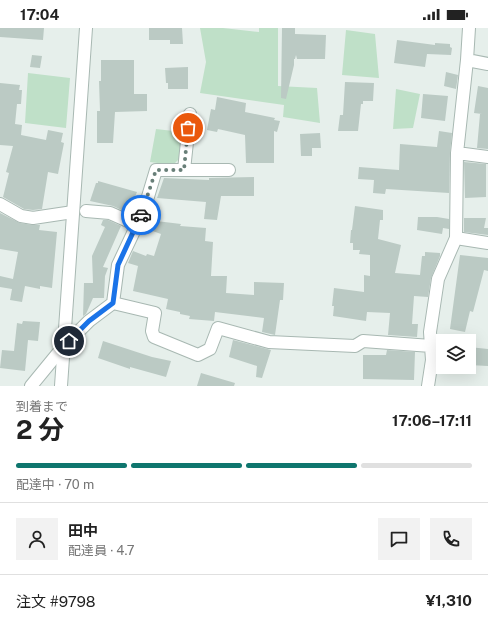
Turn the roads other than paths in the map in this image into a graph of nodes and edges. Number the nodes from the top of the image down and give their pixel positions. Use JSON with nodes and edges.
{"nodes":[{"id":1,"x":86,"y":28,"type":"edge"},
{"id":2,"x":469,"y":28,"type":"edge"},
{"id":3,"x":467,"y":60,"type":"junction"},
{"id":4,"x":488,"y":64,"type":"edge"},
{"id":5,"x":190,"y":114,"type":"dead end"},
{"id":6,"x":457,"y":153,"type":"junction"},
{"id":7,"x":488,"y":157,"type":"edge"},
{"id":8,"x":184,"y":170,"type":"junction"},
{"id":9,"x":230,"y":170,"type":"dead end"},
{"id":10,"x":0,"y":204,"type":"edge"},
{"id":11,"x":86,"y":211,"type":"dead end"},
{"id":12,"x":73,"y":212,"type":"junction"},
{"id":13,"x":136,"y":225,"type":"junction"},
{"id":14,"x":456,"y":238,"type":"junction"},
{"id":15,"x":488,"y":243,"type":"edge"},
{"id":16,"x":113,"y":303,"type":"junction"},
{"id":17,"x":431,"y":346,"type":"junction"},
{"id":18,"x":63,"y":347,"type":"junction"},
{"id":19,"x":31,"y":386,"type":"edge"},
{"id":20,"x":60,"y":386,"type":"edge"},
{"id":21,"x":428,"y":386,"type":"edge"}],
"edges":[{"from":1,"to":12,"type":"street"},
{"from":2,"to":3,"type":"street"},
{"from":3,"to":4,"type":"street"},
{"from":3,"to":6,"type":"street"},
{"from":5,"to":8,"type":"street"},
{"from":6,"to":7,"type":"street"},
{"from":6,"to":14,"type":"street"},
{"from":8,"to":9,"type":"street"},
{"from":8,"to":13,"type":"street"},
{"from":10,"to":12,"type":"street"},
{"from":11,"to":13,"type":"street"},
{"from":12,"to":18,"type":"street"},
{"from":13,"to":16,"type":"street"},
{"from":14,"to":15,"type":"street"},
{"from":14,"to":17,"type":"street"},
{"from":16,"to":17,"type":"street"},
{"from":16,"to":18,"type":"street"},
{"from":17,"to":21,"type":"street"},
{"from":18,"to":19,"type":"street"},
{"from":18,"to":20,"type":"street"}]}
